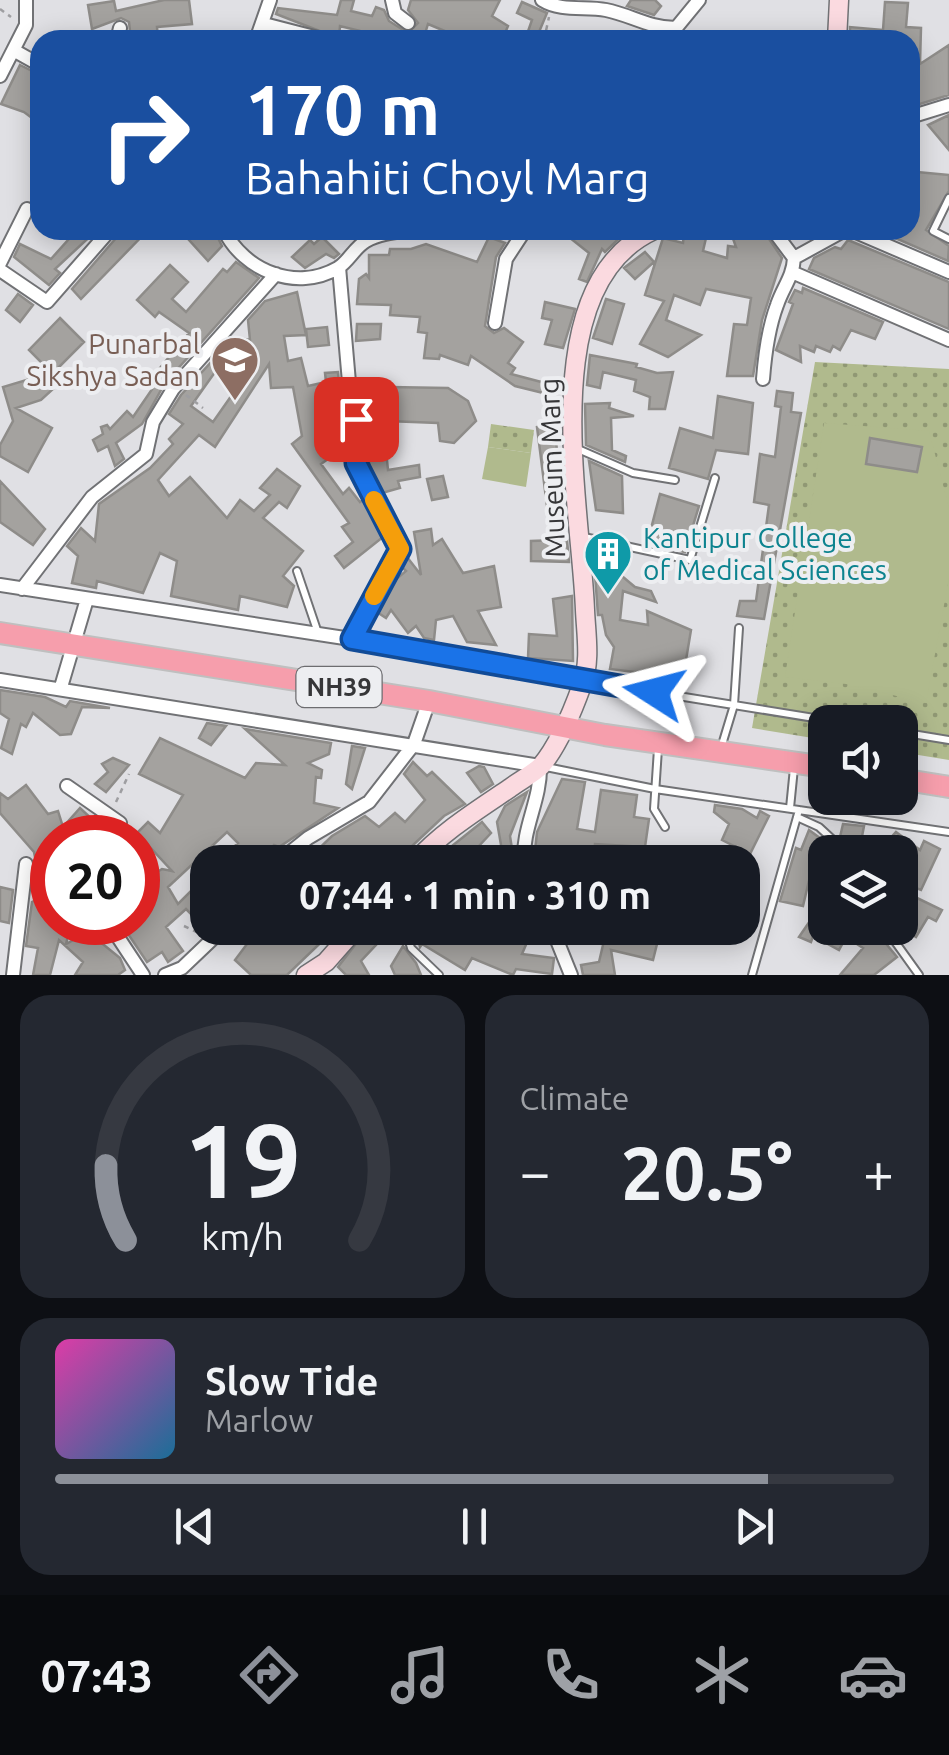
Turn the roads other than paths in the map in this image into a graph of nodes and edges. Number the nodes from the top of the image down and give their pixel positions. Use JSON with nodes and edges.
{"nodes":[{"id":1,"x":26,"y":0,"type":"edge"},
{"id":2,"x":270,"y":0,"type":"edge"},
{"id":3,"x":392,"y":0,"type":"edge"},
{"id":4,"x":699,"y":0,"type":"edge"},
{"id":5,"x":840,"y":0,"type":"edge"},
{"id":6,"x":546,"y":3,"type":"edge"},
{"id":7,"x":264,"y":24,"type":"junction"},
{"id":8,"x":408,"y":24,"type":"dead end"},
{"id":9,"x":261,"y":30,"type":"edge"},
{"id":10,"x":287,"y":30,"type":"edge"},
{"id":11,"x":838,"y":30,"type":"edge"},
{"id":12,"x":15,"y":52,"type":"junction"},
{"id":13,"x":30,"y":60,"type":"edge"},
{"id":14,"x":0,"y":76,"type":"edge"},
{"id":15,"x":949,"y":105,"type":"edge"},
{"id":16,"x":920,"y":114,"type":"edge"},
{"id":17,"x":949,"y":198,"type":"edge"},
{"id":18,"x":27,"y":209,"type":"dead end"},
{"id":19,"x":949,"y":239,"type":"edge"},
{"id":20,"x":101,"y":240,"type":"edge"},
{"id":21,"x":231,"y":240,"type":"edge"},
{"id":22,"x":366,"y":240,"type":"edge"},
{"id":23,"x":518,"y":240,"type":"edge"},
{"id":24,"x":635,"y":240,"type":"edge"},
{"id":25,"x":780,"y":240,"type":"edge"},
{"id":26,"x":829,"y":240,"type":"edge"},
{"id":27,"x":872,"y":240,"type":"edge"},
{"id":28,"x":794,"y":258,"type":"junction"},
{"id":29,"x":0,"y":267,"type":"edge"},
{"id":30,"x":339,"y":267,"type":"junction"},
{"id":31,"x":949,"y":272,"type":"edge"},
{"id":32,"x":794,"y":273,"type":"junction"},
{"id":33,"x":276,"y":274,"type":"junction"},
{"id":34,"x":495,"y":323,"type":"dead end"},
{"id":35,"x":949,"y":340,"type":"edge"},
{"id":36,"x":763,"y":379,"type":"dead end"},
{"id":37,"x":573,"y":446,"type":"junction"},
{"id":38,"x":716,"y":478,"type":"dead end"},
{"id":39,"x":675,"y":480,"type":"dead end"},
{"id":40,"x":582,"y":536,"type":"junction"},
{"id":41,"x":297,"y":571,"type":"dead end"},
{"id":42,"x":0,"y":585,"type":"edge"},
{"id":43,"x":22,"y":588,"type":"junction"},
{"id":44,"x":87,"y":599,"type":"junction"},
{"id":45,"x":739,"y":628,"type":"dead end"},
{"id":46,"x":0,"y":633,"type":"edge"},
{"id":47,"x":318,"y":634,"type":"junction"},
{"id":48,"x":352,"y":639,"type":"junction"},
{"id":49,"x":72,"y":646,"type":"junction"},
{"id":50,"x":0,"y":680,"type":"edge"},
{"id":51,"x":584,"y":681,"type":"junction"},
{"id":52,"x":61,"y":688,"type":"junction"},
{"id":53,"x":429,"y":701,"type":"junction"},
{"id":54,"x":734,"y":704,"type":"junction"},
{"id":55,"x":808,"y":717,"type":"edge"},
{"id":56,"x":562,"y":727,"type":"junction"},
{"id":57,"x":918,"y":735,"type":"edge"},
{"id":58,"x":949,"y":740,"type":"edge"},
{"id":59,"x":659,"y":742,"type":"junction"},
{"id":60,"x":414,"y":744,"type":"junction"},
{"id":61,"x":721,"y":750,"type":"junction"},
{"id":62,"x":795,"y":762,"type":"junction"},
{"id":63,"x":808,"y":764,"type":"edge"},
{"id":64,"x":540,"y":766,"type":"junction"},
{"id":65,"x":918,"y":782,"type":"edge"},
{"id":66,"x":67,"y":786,"type":"dead end"},
{"id":67,"x":949,"y":787,"type":"edge"},
{"id":68,"x":655,"y":789,"type":"junction"},
{"id":69,"x":790,"y":808,"type":"junction"},
{"id":70,"x":798,"y":813,"type":"junction"},
{"id":71,"x":109,"y":815,"type":"edge"},
{"id":72,"x":665,"y":827,"type":"dead end"},
{"id":73,"x":949,"y":832,"type":"edge"},
{"id":74,"x":829,"y":835,"type":"edge"},
{"id":75,"x":299,"y":845,"type":"edge"},
{"id":76,"x":432,"y":845,"type":"edge"},
{"id":77,"x":524,"y":845,"type":"edge"},
{"id":78,"x":26,"y":864,"type":"dead end"},
{"id":79,"x":123,"y":945,"type":"edge"},
{"id":80,"x":208,"y":945,"type":"edge"},
{"id":81,"x":341,"y":945,"type":"edge"},
{"id":82,"x":410,"y":945,"type":"edge"},
{"id":83,"x":559,"y":945,"type":"edge"},
{"id":84,"x":897,"y":945,"type":"edge"},
{"id":85,"x":189,"y":972,"type":"edge"},
{"id":86,"x":13,"y":975,"type":"edge"},
{"id":87,"x":142,"y":975,"type":"edge"},
{"id":88,"x":165,"y":975,"type":"edge"},
{"id":89,"x":306,"y":975,"type":"edge"},
{"id":90,"x":439,"y":975,"type":"edge"},
{"id":91,"x":570,"y":975,"type":"edge"},
{"id":92,"x":752,"y":975,"type":"edge"},
{"id":93,"x":919,"y":975,"type":"edge"}],
"edges":[{"from":1,"to":12,"type":"street"},
{"from":2,"to":7,"type":"street"},
{"from":3,"to":8,"type":"street"},
{"from":4,"to":6,"type":"street"},
{"from":5,"to":11,"type":"main road"},
{"from":7,"to":9,"type":"street"},
{"from":7,"to":10,"type":"street"},
{"from":12,"to":13,"type":"street"},
{"from":12,"to":14,"type":"street"},
{"from":15,"to":16,"type":"street"},
{"from":17,"to":19,"type":"lane"},
{"from":18,"to":29,"type":"street"},
{"from":20,"to":29,"type":"street"},
{"from":21,"to":33,"type":"street"},
{"from":22,"to":30,"type":"street"},
{"from":23,"to":34,"type":"street"},
{"from":24,"to":37,"type":"main road","name":"Museum Marg"},
{"from":25,"to":28,"type":"street"},
{"from":26,"to":28,"type":"street"},
{"from":27,"to":31,"type":"street"},
{"from":28,"to":32,"type":"street"},
{"from":30,"to":33,"type":"street"},
{"from":30,"to":48,"type":"street"},
{"from":32,"to":35,"type":"street"},
{"from":32,"to":36,"type":"street"},
{"from":33,"to":43,"type":"street"},
{"from":37,"to":39,"type":"lane"},
{"from":37,"to":40,"type":"main road","name":"Museum Marg"},
{"from":38,"to":40,"type":"lane"},
{"from":40,"to":51,"type":"main road","name":"Museum Marg"},
{"from":41,"to":47,"type":"lane"},
{"from":42,"to":43,"type":"street"},
{"from":43,"to":44,"type":"street"},
{"from":44,"to":47,"type":"street"},
{"from":44,"to":49,"type":"street"},
{"from":45,"to":54,"type":"lane"},
{"from":46,"to":49,"type":"highway","number":"NH39"},
{"from":47,"to":48,"type":"street"},
{"from":48,"to":51,"type":"street"},
{"from":49,"to":52,"type":"street"},
{"from":49,"to":53,"type":"highway","number":"NH39"},
{"from":50,"to":52,"type":"street"},
{"from":51,"to":54,"type":"lane"},
{"from":51,"to":56,"type":"main road","name":"Museum Marg"},
{"from":52,"to":60,"type":"street"},
{"from":53,"to":56,"type":"highway","number":"NH39"},
{"from":53,"to":60,"type":"street"},
{"from":54,"to":55,"type":"lane"},
{"from":54,"to":61,"type":"lane"},
{"from":56,"to":59,"type":"highway","number":"NH39"},
{"from":56,"to":64,"type":"main road","name":"Museum Marg"},
{"from":57,"to":58,"type":"lane"},
{"from":59,"to":61,"type":"highway","number":"NH39"},
{"from":59,"to":68,"type":"lane"},
{"from":60,"to":64,"type":"street"},
{"from":60,"to":75,"type":"street"},
{"from":61,"to":62,"type":"highway","number":"NH39"},
{"from":62,"to":63,"type":"highway","number":"NH39"},
{"from":62,"to":69,"type":"lane"},
{"from":64,"to":68,"type":"lane"},
{"from":64,"to":76,"type":"main road"},
{"from":64,"to":77,"type":"street"},
{"from":65,"to":67,"type":"highway"},
{"from":66,"to":71,"type":"street"},
{"from":68,"to":69,"type":"lane"},
{"from":68,"to":72,"type":"lane"},
{"from":69,"to":70,"type":"lane"},
{"from":70,"to":73,"type":"lane"},
{"from":70,"to":74,"type":"lane"},
{"from":70,"to":92,"type":"lane"},
{"from":78,"to":86,"type":"street"},
{"from":79,"to":87,"type":"street"},
{"from":80,"to":85,"type":"street"},
{"from":81,"to":89,"type":"main road"},
{"from":82,"to":90,"type":"lane"},
{"from":83,"to":91,"type":"street"},
{"from":84,"to":93,"type":"lane"},
{"from":85,"to":88,"type":"street"}]}
